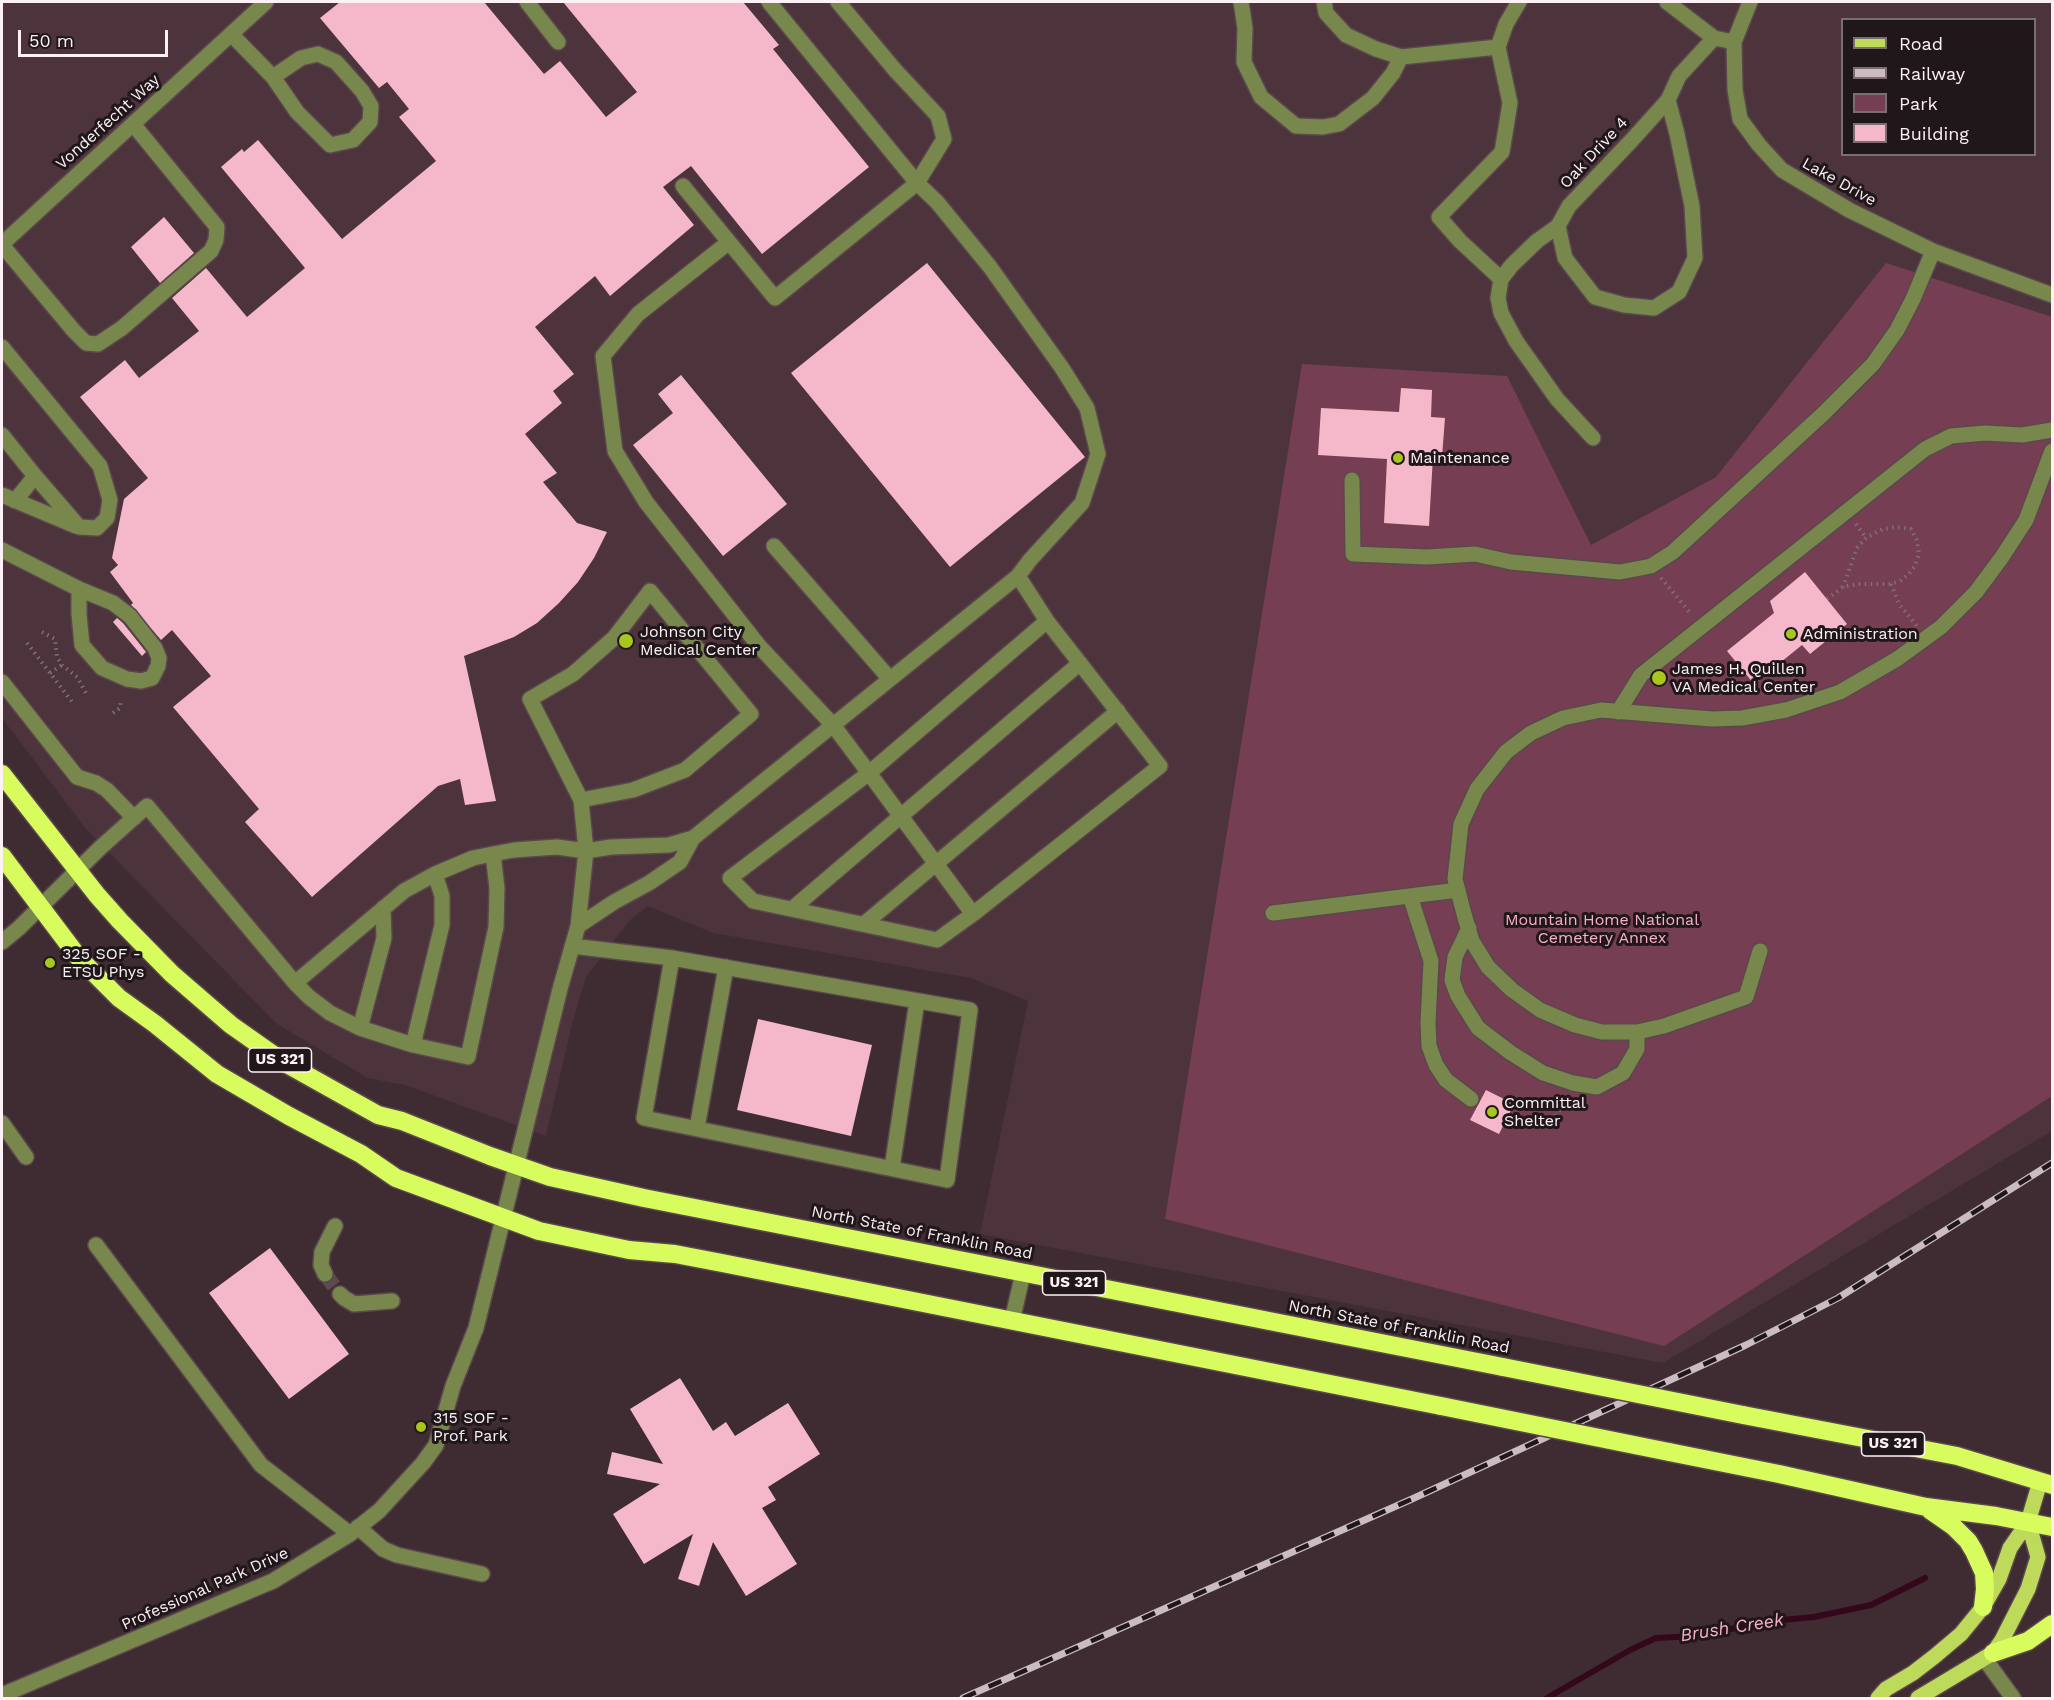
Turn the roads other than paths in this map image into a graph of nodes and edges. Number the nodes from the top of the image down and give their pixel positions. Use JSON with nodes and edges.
{"nodes":[{"id":1,"x":266,"y":2,"type":"edge"},
{"id":2,"x":526,"y":2,"type":"edge"},
{"id":3,"x":769,"y":2,"type":"edge"},
{"id":4,"x":838,"y":2,"type":"edge"},
{"id":5,"x":1241,"y":2,"type":"edge"},
{"id":6,"x":1324,"y":2,"type":"edge"},
{"id":7,"x":1519,"y":2,"type":"edge"},
{"id":8,"x":1667,"y":2,"type":"edge"},
{"id":9,"x":1750,"y":2,"type":"edge"},
{"id":10,"x":231,"y":34,"type":"junction"},
{"id":11,"x":1714,"y":39,"type":"junction"},
{"id":12,"x":558,"y":42,"type":"dead end"},
{"id":13,"x":1734,"y":42,"type":"junction"},
{"id":14,"x":1498,"y":47,"type":"junction"},
{"id":15,"x":1401,"y":57,"type":"junction"},
{"id":16,"x":273,"y":77,"type":"junction"},
{"id":17,"x":1668,"y":100,"type":"junction"},
{"id":18,"x":133,"y":124,"type":"junction"},
{"id":19,"x":917,"y":183,"type":"junction"},
{"id":20,"x":683,"y":186,"type":"dead end"},
{"id":21,"x":1558,"y":226,"type":"junction"},
{"id":22,"x":729,"y":242,"type":"junction"},
{"id":23,"x":2,"y":244,"type":"edge"},
{"id":24,"x":1933,"y":251,"type":"junction"},
{"id":25,"x":1501,"y":279,"type":"junction"},
{"id":26,"x":2052,"y":295,"type":"edge"},
{"id":27,"x":2,"y":347,"type":"edge"},
{"id":28,"x":2052,"y":430,"type":"edge"},
{"id":29,"x":2,"y":435,"type":"edge"},
{"id":30,"x":1593,"y":438,"type":"dead end"},
{"id":31,"x":2052,"y":451,"type":"edge"},
{"id":32,"x":35,"y":476,"type":"junction"},
{"id":33,"x":1352,"y":480,"type":"dead end"},
{"id":34,"x":8,"y":498,"type":"edge"},
{"id":35,"x":79,"y":527,"type":"junction"},
{"id":36,"x":774,"y":546,"type":"dead end"},
{"id":37,"x":2,"y":550,"type":"edge"},
{"id":38,"x":1018,"y":576,"type":"junction"},
{"id":39,"x":79,"y":589,"type":"junction"},
{"id":40,"x":1047,"y":621,"type":"junction"},
{"id":41,"x":1080,"y":663,"type":"junction"},
{"id":42,"x":890,"y":679,"type":"junction"},
{"id":43,"x":2,"y":682,"type":"edge"},
{"id":44,"x":1118,"y":711,"type":"junction"},
{"id":45,"x":1618,"y":712,"type":"junction"},
{"id":46,"x":833,"y":725,"type":"junction"},
{"id":47,"x":869,"y":773,"type":"junction"},
{"id":48,"x":2,"y":774,"type":"edge"},
{"id":49,"x":581,"y":800,"type":"junction"},
{"id":50,"x":901,"y":817,"type":"junction"},
{"id":51,"x":134,"y":818,"type":"junction"},
{"id":52,"x":693,"y":838,"type":"junction"},
{"id":53,"x":586,"y":851,"type":"junction"},
{"id":54,"x":493,"y":854,"type":"junction"},
{"id":55,"x":2,"y":856,"type":"edge"},
{"id":56,"x":937,"y":865,"type":"junction"},
{"id":57,"x":78,"y":870,"type":"junction"},
{"id":58,"x":435,"y":873,"type":"junction"},
{"id":59,"x":1458,"y":890,"type":"junction"},
{"id":60,"x":1410,"y":896,"type":"junction"},
{"id":61,"x":41,"y":907,"type":"junction"},
{"id":62,"x":383,"y":909,"type":"junction"},
{"id":63,"x":792,"y":909,"type":"junction"},
{"id":64,"x":1273,"y":913,"type":"dead end"},
{"id":65,"x":973,"y":914,"type":"junction"},
{"id":66,"x":864,"y":924,"type":"junction"},
{"id":67,"x":578,"y":926,"type":"junction"},
{"id":68,"x":1469,"y":928,"type":"junction"},
{"id":69,"x":2,"y":942,"type":"edge"},
{"id":70,"x":572,"y":946,"type":"junction"},
{"id":71,"x":1760,"y":951,"type":"dead end"},
{"id":72,"x":672,"y":958,"type":"junction"},
{"id":73,"x":726,"y":968,"type":"junction"},
{"id":74,"x":295,"y":983,"type":"junction"},
{"id":75,"x":917,"y":1001,"type":"junction"},
{"id":76,"x":360,"y":1028,"type":"junction"},
{"id":77,"x":1637,"y":1032,"type":"junction"},
{"id":78,"x":413,"y":1045,"type":"junction"},
{"id":79,"x":1471,"y":1099,"type":"dead end"},
{"id":80,"x":3,"y":1128,"type":"edge"},
{"id":81,"x":697,"y":1128,"type":"junction"},
{"id":82,"x":26,"y":1156,"type":"dead end"},
{"id":83,"x":517,"y":1166,"type":"junction"},
{"id":84,"x":892,"y":1168,"type":"junction"},
{"id":85,"x":503,"y":1218,"type":"junction"},
{"id":86,"x":335,"y":1226,"type":"dead end"},
{"id":87,"x":96,"y":1245,"type":"dead end"},
{"id":88,"x":1023,"y":1273,"type":"junction"},
{"id":89,"x":325,"y":1274,"type":"tunnel mouth"},
{"id":90,"x":340,"y":1294,"type":"tunnel mouth"},
{"id":91,"x":392,"y":1301,"type":"dead end"},
{"id":92,"x":1012,"y":1322,"type":"junction"},
{"id":93,"x":2046,"y":1483,"type":"edge"},
{"id":94,"x":1926,"y":1507,"type":"junction"},
{"id":95,"x":2028,"y":1522,"type":"junction"},
{"id":96,"x":2052,"y":1527,"type":"edge"},
{"id":97,"x":354,"y":1531,"type":"junction"},
{"id":98,"x":482,"y":1574,"type":"dead end"},
{"id":99,"x":1983,"y":1607,"type":"junction"},
{"id":100,"x":2052,"y":1624,"type":"edge"},
{"id":101,"x":1988,"y":1656,"type":"junction"},
{"id":102,"x":2,"y":1695,"type":"edge"},
{"id":103,"x":1878,"y":1698,"type":"edge"},
{"id":104,"x":1918,"y":1698,"type":"edge"},
{"id":105,"x":2013,"y":1698,"type":"edge"}],
"edges":[{"from":1,"to":10,"type":"street","name":"Vonderfecht Way"},
{"from":2,"to":12,"type":"street"},
{"from":3,"to":19,"type":"street"},
{"from":4,"to":19,"type":"street"},
{"from":5,"to":15,"type":"street"},
{"from":6,"to":15,"type":"street"},
{"from":7,"to":14,"type":"street"},
{"from":8,"to":11,"type":"street"},
{"from":9,"to":13,"type":"street","name":"Lake Drive"},
{"from":10,"to":16,"type":"street"},
{"from":10,"to":18,"type":"street","name":"Vonderfecht Way"},
{"from":11,"to":13,"type":"street"},
{"from":11,"to":17,"type":"street","name":"Oak Drive 4"},
{"from":13,"to":24,"type":"street","name":"Lake Drive"},
{"from":14,"to":15,"type":"street"},
{"from":14,"to":25,"type":"street"},
{"from":16,"to":16,"type":"street"},
{"from":17,"to":21,"type":"street","name":"Oak Drive 4"},
{"from":17,"to":21,"type":"street"},
{"from":18,"to":23,"type":"street","name":"Vonderfecht Way"},
{"from":18,"to":23,"type":"street"},
{"from":19,"to":22,"type":"street"},
{"from":19,"to":38,"type":"street"},
{"from":20,"to":22,"type":"street"},
{"from":21,"to":25,"type":"street"},
{"from":22,"to":46,"type":"street"},
{"from":24,"to":26,"type":"street","name":"Lake Drive"},
{"from":24,"to":33,"type":"street"},
{"from":25,"to":30,"type":"street"},
{"from":27,"to":35,"type":"street"},
{"from":28,"to":45,"type":"street"},
{"from":29,"to":32,"type":"street"},
{"from":31,"to":45,"type":"street"},
{"from":32,"to":34,"type":"street"},
{"from":32,"to":35,"type":"street"},
{"from":34,"to":35,"type":"street"},
{"from":36,"to":42,"type":"street"},
{"from":37,"to":39,"type":"street"},
{"from":38,"to":40,"type":"street"},
{"from":38,"to":42,"type":"street"},
{"from":39,"to":39,"type":"street"},
{"from":40,"to":41,"type":"street"},
{"from":40,"to":47,"type":"street"},
{"from":41,"to":44,"type":"street"},
{"from":41,"to":50,"type":"street"},
{"from":42,"to":46,"type":"street"},
{"from":43,"to":51,"type":"street"},
{"from":44,"to":56,"type":"street"},
{"from":44,"to":65,"type":"street"},
{"from":45,"to":59,"type":"street"},
{"from":46,"to":47,"type":"street"},
{"from":46,"to":52,"type":"street"},
{"from":47,"to":50,"type":"street"},
{"from":47,"to":63,"type":"street"},
{"from":48,"to":57,"type":"highway","name":"North State of Franklin Road","number":"US 321"},
{"from":49,"to":49,"type":"street"},
{"from":49,"to":53,"type":"street","name":"Professional Park Drive"},
{"from":50,"to":56,"type":"street"},
{"from":50,"to":63,"type":"street"},
{"from":51,"to":57,"type":"street"},
{"from":51,"to":74,"type":"street"},
{"from":52,"to":53,"type":"street"},
{"from":52,"to":67,"type":"street"},
{"from":53,"to":54,"type":"street"},
{"from":53,"to":67,"type":"street","name":"Professional Park Drive"},
{"from":54,"to":58,"type":"street"},
{"from":54,"to":78,"type":"street"},
{"from":55,"to":61,"type":"highway","number":"US 321"},
{"from":56,"to":65,"type":"street"},
{"from":56,"to":66,"type":"street"},
{"from":57,"to":61,"type":"street"},
{"from":57,"to":83,"type":"highway","name":"North State of Franklin Road","number":"US 321"},
{"from":58,"to":62,"type":"street"},
{"from":58,"to":78,"type":"street"},
{"from":59,"to":60,"type":"street"},
{"from":59,"to":68,"type":"street"},
{"from":60,"to":64,"type":"street"},
{"from":60,"to":79,"type":"street"},
{"from":61,"to":69,"type":"street"},
{"from":61,"to":85,"type":"highway","number":"US 321"},
{"from":62,"to":74,"type":"street"},
{"from":62,"to":76,"type":"street"},
{"from":63,"to":66,"type":"street"},
{"from":65,"to":66,"type":"street"},
{"from":67,"to":70,"type":"street","name":"Professional Park Drive"},
{"from":68,"to":77,"type":"street"},
{"from":68,"to":77,"type":"street"},
{"from":70,"to":72,"type":"street"},
{"from":70,"to":83,"type":"street","name":"Professional Park Drive"},
{"from":71,"to":77,"type":"street"},
{"from":72,"to":73,"type":"street"},
{"from":72,"to":81,"type":"street"},
{"from":73,"to":75,"type":"street"},
{"from":73,"to":81,"type":"street"},
{"from":74,"to":76,"type":"street"},
{"from":75,"to":84,"type":"street"},
{"from":75,"to":84,"type":"street"},
{"from":76,"to":78,"type":"street"},
{"from":80,"to":82,"type":"street"},
{"from":81,"to":84,"type":"street"},
{"from":83,"to":85,"type":"street","name":"Professional Park Drive"},
{"from":83,"to":88,"type":"highway","name":"North State of Franklin Road","number":"US 321"},
{"from":85,"to":92,"type":"highway","number":"US 321"},
{"from":85,"to":97,"type":"street","name":"Professional Park Drive"},
{"from":86,"to":89,"type":"street"},
{"from":87,"to":97,"type":"street"},
{"from":88,"to":92,"type":"street"},
{"from":88,"to":93,"type":"highway","name":"North State of Franklin Road","number":"US 321","bridge":true},
{"from":90,"to":91,"type":"street"},
{"from":92,"to":94,"type":"highway","number":"US 321","bridge":true},
{"from":93,"to":95,"type":"main road"},
{"from":94,"to":95,"type":"highway","number":"US 321"},
{"from":94,"to":99,"type":"highway"},
{"from":95,"to":96,"type":"highway","number":"US 321"},
{"from":95,"to":99,"type":"main road"},
{"from":95,"to":101,"type":"main road"},
{"from":97,"to":98,"type":"street"},
{"from":97,"to":102,"type":"street","name":"Professional Park Drive"},
{"from":99,"to":103,"type":"main road"},
{"from":100,"to":101,"type":"highway"},
{"from":101,"to":104,"type":"main road"},
{"from":101,"to":105,"type":"street"}]}
